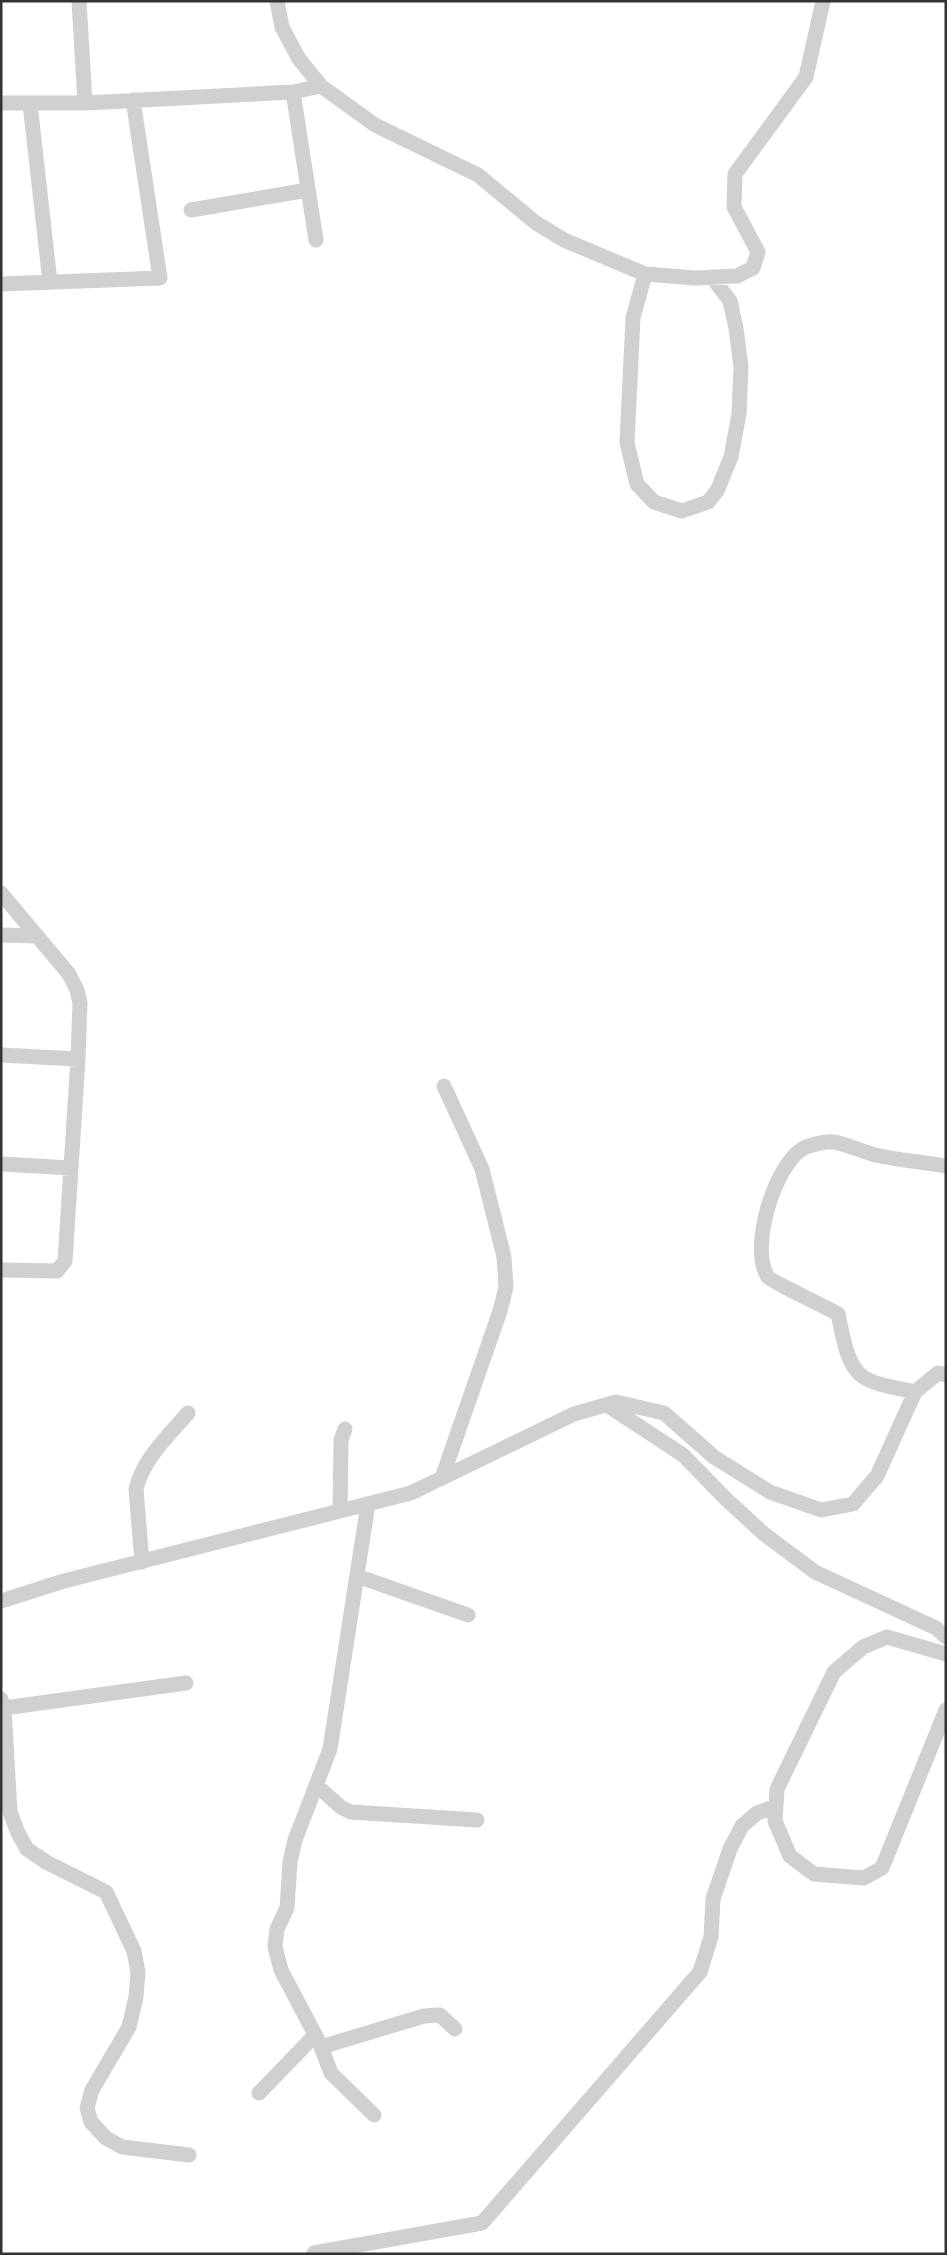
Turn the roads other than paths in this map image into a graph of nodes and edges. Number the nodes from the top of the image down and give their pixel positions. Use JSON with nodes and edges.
{"nodes":[{"id":1,"x":79,"y":1,"type":"edge"},
{"id":2,"x":277,"y":1,"type":"edge"},
{"id":3,"x":823,"y":1,"type":"edge"},
{"id":4,"x":321,"y":86,"type":"junction"},
{"id":5,"x":293,"y":92,"type":"junction"},
{"id":6,"x":133,"y":100,"type":"junction"},
{"id":7,"x":1,"y":103,"type":"edge"},
{"id":8,"x":85,"y":103,"type":"junction"},
{"id":9,"x":30,"y":104,"type":"junction"},
{"id":10,"x":308,"y":190,"type":"junction"},
{"id":11,"x":191,"y":210,"type":"dead end"},
{"id":12,"x":316,"y":240,"type":"dead end"},
{"id":13,"x":645,"y":274,"type":"junction"},
{"id":14,"x":712,"y":277,"type":"junction"},
{"id":15,"x":50,"y":282,"type":"junction"},
{"id":16,"x":1,"y":284,"type":"edge"},
{"id":17,"x":1,"y":893,"type":"edge"},
{"id":18,"x":1,"y":936,"type":"edge"},
{"id":19,"x":38,"y":936,"type":"junction"},
{"id":20,"x":1,"y":1055,"type":"edge"},
{"id":21,"x":78,"y":1060,"type":"junction"},
{"id":22,"x":444,"y":1086,"type":"dead end"},
{"id":23,"x":1,"y":1164,"type":"edge"},
{"id":24,"x":946,"y":1166,"type":"edge"},
{"id":25,"x":71,"y":1168,"type":"junction"},
{"id":26,"x":1,"y":1270,"type":"edge"},
{"id":27,"x":946,"y":1375,"type":"edge"},
{"id":28,"x":915,"y":1392,"type":"junction"},
{"id":29,"x":607,"y":1405,"type":"junction"},
{"id":30,"x":188,"y":1413,"type":"dead end"},
{"id":31,"x":345,"y":1429,"type":"dead end"},
{"id":32,"x":442,"y":1478,"type":"junction"},
{"id":33,"x":368,"y":1504,"type":"junction"},
{"id":34,"x":340,"y":1511,"type":"junction"},
{"id":35,"x":142,"y":1562,"type":"junction"},
{"id":36,"x":357,"y":1576,"type":"junction"},
{"id":37,"x":1,"y":1601,"type":"edge"},
{"id":38,"x":468,"y":1615,"type":"dead end"},
{"id":39,"x":946,"y":1637,"type":"edge"},
{"id":40,"x":946,"y":1654,"type":"edge"},
{"id":41,"x":186,"y":1683,"type":"dead end"},
{"id":42,"x":2,"y":1703,"type":"edge"},
{"id":43,"x":946,"y":1710,"type":"edge"},
{"id":44,"x":316,"y":1785,"type":"junction"},
{"id":45,"x":776,"y":1806,"type":"junction"},
{"id":46,"x":476,"y":1820,"type":"dead end"},
{"id":47,"x":455,"y":2029,"type":"dead end"},
{"id":48,"x":318,"y":2041,"type":"junction"},
{"id":49,"x":259,"y":2093,"type":"dead end"},
{"id":50,"x":374,"y":2114,"type":"dead end"},
{"id":51,"x":189,"y":2155,"type":"dead end"},
{"id":52,"x":314,"y":2253,"type":"edge"}],
"edges":[{"from":1,"to":8,"type":"street"},
{"from":2,"to":4,"type":"street"},
{"from":3,"to":14,"type":"street"},
{"from":4,"to":5,"type":"street"},
{"from":4,"to":13,"type":"street"},
{"from":5,"to":6,"type":"street"},
{"from":5,"to":10,"type":"street"},
{"from":6,"to":8,"type":"street"},
{"from":6,"to":15,"type":"street"},
{"from":7,"to":9,"type":"street"},
{"from":8,"to":9,"type":"street"},
{"from":9,"to":15,"type":"street"},
{"from":10,"to":11,"type":"street"},
{"from":10,"to":12,"type":"street"},
{"from":13,"to":14,"type":"street"},
{"from":13,"to":14,"type":"street"},
{"from":15,"to":16,"type":"street"},
{"from":17,"to":19,"type":"street"},
{"from":18,"to":19,"type":"street"},
{"from":19,"to":21,"type":"street"},
{"from":20,"to":21,"type":"street"},
{"from":21,"to":25,"type":"street"},
{"from":22,"to":32,"type":"street"},
{"from":23,"to":25,"type":"street"},
{"from":24,"to":28,"type":"street"},
{"from":25,"to":26,"type":"street"},
{"from":27,"to":28,"type":"street"},
{"from":28,"to":29,"type":"street"},
{"from":29,"to":32,"type":"street"},
{"from":29,"to":39,"type":"street"},
{"from":30,"to":35,"type":"street"},
{"from":31,"to":34,"type":"street"},
{"from":32,"to":33,"type":"street"},
{"from":33,"to":34,"type":"street"},
{"from":33,"to":36,"type":"street"},
{"from":34,"to":35,"type":"street"},
{"from":35,"to":37,"type":"street"},
{"from":36,"to":38,"type":"street"},
{"from":36,"to":44,"type":"street"},
{"from":40,"to":45,"type":"street"},
{"from":41,"to":42,"type":"street"},
{"from":42,"to":51,"type":"street"},
{"from":43,"to":45,"type":"street"},
{"from":44,"to":46,"type":"street"},
{"from":44,"to":48,"type":"street"},
{"from":45,"to":52,"type":"street"},
{"from":47,"to":48,"type":"street"},
{"from":48,"to":49,"type":"street"},
{"from":48,"to":50,"type":"street"}]}
